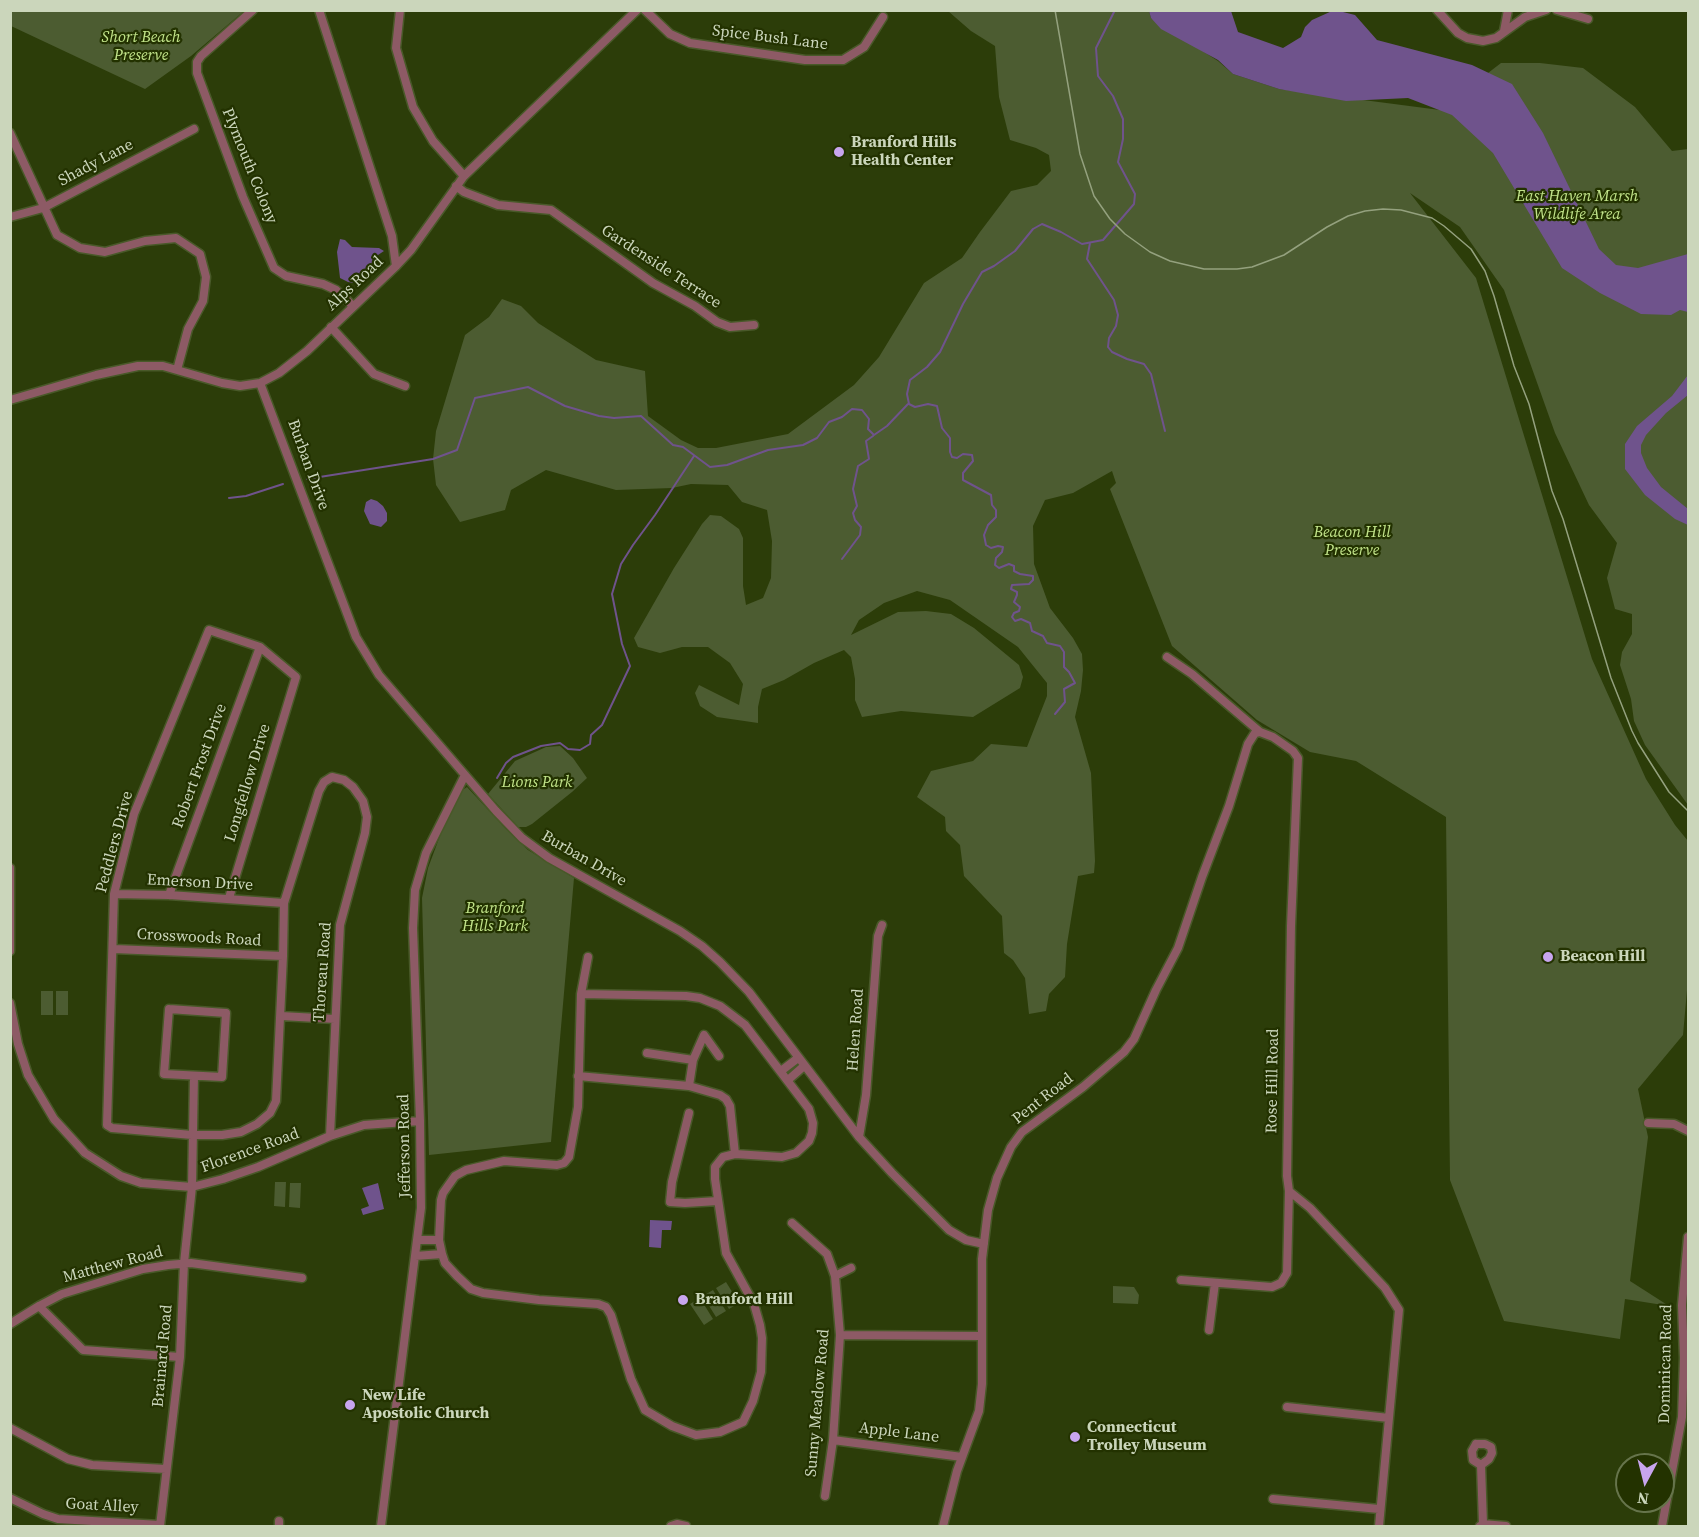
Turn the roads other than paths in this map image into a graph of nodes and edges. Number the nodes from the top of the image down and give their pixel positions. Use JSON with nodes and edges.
{"nodes":[{"id":1,"x":253,"y":10,"type":"edge"},
{"id":2,"x":319,"y":10,"type":"edge"},
{"id":3,"x":400,"y":10,"type":"edge"},
{"id":4,"x":637,"y":10,"type":"edge"},
{"id":5,"x":645,"y":10,"type":"edge"},
{"id":6,"x":1437,"y":10,"type":"edge"},
{"id":7,"x":1508,"y":10,"type":"edge"},
{"id":8,"x":1546,"y":10,"type":"edge"},
{"id":9,"x":1557,"y":10,"type":"edge"},
{"id":10,"x":883,"y":17,"type":"dead end"},
{"id":11,"x":1588,"y":19,"type":"dead end"},
{"id":12,"x":1504,"y":31,"type":"junction"},
{"id":13,"x":194,"y":129,"type":"dead end"},
{"id":14,"x":10,"y":133,"type":"edge"},
{"id":15,"x":464,"y":176,"type":"junction"},
{"id":16,"x":456,"y":186,"type":"junction"},
{"id":17,"x":43,"y":208,"type":"junction"},
{"id":18,"x":10,"y":217,"type":"edge"},
{"id":19,"x":396,"y":266,"type":"junction"},
{"id":20,"x":353,"y":306,"type":"junction"},
{"id":21,"x":754,"y":324,"type":"dead end"},
{"id":22,"x":331,"y":327,"type":"junction"},
{"id":23,"x":177,"y":370,"type":"junction"},
{"id":24,"x":260,"y":383,"type":"junction"},
{"id":25,"x":405,"y":386,"type":"dead end"},
{"id":26,"x":10,"y":400,"type":"edge"},
{"id":27,"x":260,"y":647,"type":"junction"},
{"id":28,"x":1167,"y":657,"type":"dead end"},
{"id":29,"x":296,"y":677,"type":"joint"},
{"id":30,"x":1260,"y":732,"type":"junction"},
{"id":31,"x":465,"y":775,"type":"junction"},
{"id":32,"x":319,"y":791,"type":"joint"},
{"id":33,"x":10,"y":868,"type":"edge"},
{"id":34,"x":11,"y":888,"type":"edge"},
{"id":35,"x":114,"y":894,"type":"junction"},
{"id":36,"x":169,"y":895,"type":"junction"},
{"id":37,"x":229,"y":898,"type":"junction"},
{"id":38,"x":284,"y":903,"type":"junction"},
{"id":39,"x":882,"y":925,"type":"dead end"},
{"id":40,"x":114,"y":949,"type":"junction"},
{"id":41,"x":10,"y":951,"type":"edge"},
{"id":42,"x":283,"y":956,"type":"junction"},
{"id":43,"x":588,"y":957,"type":"dead end"},
{"id":44,"x":581,"y":994,"type":"junction"},
{"id":45,"x":10,"y":1004,"type":"edge"},
{"id":46,"x":281,"y":1016,"type":"junction"},
{"id":47,"x":335,"y":1018,"type":"junction"},
{"id":48,"x":647,"y":1053,"type":"dead end"},
{"id":49,"x":719,"y":1056,"type":"dead end"},
{"id":50,"x":798,"y":1058,"type":"junction"},
{"id":51,"x":693,"y":1060,"type":"junction"},
{"id":52,"x":804,"y":1066,"type":"junction"},
{"id":53,"x":781,"y":1071,"type":"junction"},
{"id":54,"x":194,"y":1076,"type":"junction"},
{"id":55,"x":578,"y":1076,"type":"junction"},
{"id":56,"x":788,"y":1080,"type":"junction"},
{"id":57,"x":689,"y":1086,"type":"junction"},
{"id":58,"x":689,"y":1113,"type":"dead end"},
{"id":59,"x":420,"y":1120,"type":"junction"},
{"id":60,"x":1648,"y":1123,"type":"dead end"},
{"id":61,"x":1689,"y":1131,"type":"edge"},
{"id":62,"x":192,"y":1135,"type":"junction"},
{"id":63,"x":330,"y":1137,"type":"junction"},
{"id":64,"x":859,"y":1137,"type":"junction"},
{"id":65,"x":735,"y":1154,"type":"junction"},
{"id":66,"x":192,"y":1187,"type":"junction"},
{"id":67,"x":1289,"y":1191,"type":"junction"},
{"id":68,"x":718,"y":1201,"type":"junction"},
{"id":69,"x":792,"y":1223,"type":"dead end"},
{"id":70,"x":1689,"y":1237,"type":"edge"},
{"id":71,"x":417,"y":1240,"type":"junction"},
{"id":72,"x":439,"y":1240,"type":"junction"},
{"id":73,"x":984,"y":1244,"type":"junction"},
{"id":74,"x":442,"y":1254,"type":"junction"},
{"id":75,"x":415,"y":1256,"type":"junction"},
{"id":76,"x":184,"y":1263,"type":"junction"},
{"id":77,"x":851,"y":1268,"type":"dead end"},
{"id":78,"x":835,"y":1276,"type":"junction"},
{"id":79,"x":302,"y":1278,"type":"dead end"},
{"id":80,"x":1181,"y":1280,"type":"dead end"},
{"id":81,"x":1215,"y":1283,"type":"junction"},
{"id":82,"x":39,"y":1306,"type":"junction"},
{"id":83,"x":10,"y":1324,"type":"edge"},
{"id":84,"x":1209,"y":1330,"type":"dead end"},
{"id":85,"x":840,"y":1335,"type":"junction"},
{"id":86,"x":981,"y":1336,"type":"junction"},
{"id":87,"x":180,"y":1357,"type":"junction"},
{"id":88,"x":1287,"y":1407,"type":"dead end"},
{"id":89,"x":1389,"y":1418,"type":"junction"},
{"id":90,"x":10,"y":1428,"type":"edge"},
{"id":91,"x":833,"y":1440,"type":"junction"},
{"id":92,"x":962,"y":1457,"type":"junction"},
{"id":93,"x":1481,"y":1466,"type":"dead end"},
{"id":94,"x":166,"y":1469,"type":"junction"},
{"id":95,"x":825,"y":1496,"type":"dead end"},
{"id":96,"x":10,"y":1498,"type":"edge"},
{"id":97,"x":1273,"y":1499,"type":"dead end"},
{"id":98,"x":1380,"y":1509,"type":"junction"},
{"id":99,"x":1481,"y":1525,"type":"edge"},
{"id":100,"x":160,"y":1526,"type":"edge"},
{"id":101,"x":381,"y":1527,"type":"edge"},
{"id":102,"x":671,"y":1527,"type":"edge"},
{"id":103,"x":686,"y":1527,"type":"edge"},
{"id":104,"x":943,"y":1527,"type":"edge"},
{"id":105,"x":1378,"y":1527,"type":"edge"},
{"id":106,"x":1506,"y":1527,"type":"edge"},
{"id":107,"x":1662,"y":1527,"type":"edge"}],
"edges":[{"from":1,"to":20,"type":"street","name":"Plymouth Colony"},
{"from":2,"to":19,"type":"street"},
{"from":3,"to":15,"type":"street"},
{"from":4,"to":15,"type":"street","name":"Alps Road"},
{"from":5,"to":10,"type":"street","name":"Spice Bush Lane"},
{"from":6,"to":12,"type":"street"},
{"from":7,"to":12,"type":"street"},
{"from":8,"to":12,"type":"street"},
{"from":9,"to":11,"type":"street"},
{"from":13,"to":17,"type":"street","name":"Shady Lane"},
{"from":14,"to":17,"type":"street"},
{"from":15,"to":16,"type":"street","name":"Alps Road"},
{"from":16,"to":19,"type":"street","name":"Alps Road"},
{"from":16,"to":21,"type":"street","name":"Gardenside Terrace"},
{"from":17,"to":18,"type":"street","name":"Shady Lane"},
{"from":17,"to":23,"type":"street"},
{"from":19,"to":20,"type":"street","name":"Alps Road"},
{"from":20,"to":22,"type":"street","name":"Alps Road"},
{"from":22,"to":24,"type":"street","name":"Alps Road"},
{"from":22,"to":25,"type":"street"},
{"from":23,"to":24,"type":"street","name":"Alps Road"},
{"from":23,"to":26,"type":"street","name":"Alps Road"},
{"from":24,"to":31,"type":"street","name":"Burban Drive"},
{"from":27,"to":29,"type":"street","name":"Peddlers Drive"},
{"from":27,"to":35,"type":"street","name":"Peddlers Drive"},
{"from":27,"to":36,"type":"street","name":"Robert Frost Drive"},
{"from":28,"to":30,"type":"street","name":"Rose Hill Road"},
{"from":29,"to":37,"type":"street","name":"Longfellow Drive"},
{"from":30,"to":67,"type":"street","name":"Rose Hill Road"},
{"from":30,"to":73,"type":"street","name":"Pent Road"},
{"from":31,"to":50,"type":"street","name":"Burban Drive"},
{"from":31,"to":59,"type":"street","name":"Jefferson Road"},
{"from":32,"to":38,"type":"street","name":"Peddlers Drive"},
{"from":32,"to":47,"type":"street","name":"Thoreau Road"},
{"from":33,"to":34,"type":"street"},
{"from":34,"to":41,"type":"street"},
{"from":35,"to":36,"type":"street","name":"Emerson Drive"},
{"from":35,"to":40,"type":"street","name":"Peddlers Drive"},
{"from":36,"to":37,"type":"street","name":"Emerson Drive"},
{"from":37,"to":38,"type":"street","name":"Emerson Drive"},
{"from":38,"to":42,"type":"street","name":"Peddlers Drive"},
{"from":39,"to":64,"type":"street","name":"Helen Road"},
{"from":40,"to":42,"type":"street","name":"Crosswoods Road"},
{"from":40,"to":62,"type":"street","name":"Peddlers Drive"},
{"from":42,"to":46,"type":"street","name":"Peddlers Drive"},
{"from":43,"to":44,"type":"street"},
{"from":44,"to":53,"type":"street"},
{"from":44,"to":55,"type":"street"},
{"from":45,"to":66,"type":"street","name":"Florence Road"},
{"from":46,"to":47,"type":"street"},
{"from":46,"to":62,"type":"street","name":"Peddlers Drive"},
{"from":47,"to":63,"type":"street","name":"Thoreau Road"},
{"from":48,"to":51,"type":"street"},
{"from":49,"to":51,"type":"street"},
{"from":50,"to":52,"type":"street","name":"Burban Drive"},
{"from":50,"to":53,"type":"street"},
{"from":51,"to":57,"type":"street"},
{"from":52,"to":56,"type":"street"},
{"from":52,"to":64,"type":"street","name":"Burban Drive"},
{"from":53,"to":56,"type":"street"},
{"from":54,"to":54,"type":"street"},
{"from":54,"to":62,"type":"street"},
{"from":55,"to":57,"type":"street"},
{"from":55,"to":72,"type":"street"},
{"from":56,"to":65,"type":"street"},
{"from":57,"to":65,"type":"street"},
{"from":58,"to":68,"type":"street"},
{"from":59,"to":63,"type":"street","name":"Florence Road"},
{"from":59,"to":71,"type":"street","name":"Jefferson Road"},
{"from":60,"to":61,"type":"street"},
{"from":62,"to":66,"type":"street"},
{"from":63,"to":66,"type":"street","name":"Florence Road"},
{"from":64,"to":73,"type":"street","name":"Burban Drive"},
{"from":65,"to":68,"type":"street"},
{"from":66,"to":76,"type":"street","name":"Brainard Road"},
{"from":67,"to":81,"type":"street"},
{"from":67,"to":89,"type":"street"},
{"from":68,"to":74,"type":"street"},
{"from":69,"to":78,"type":"street","name":"Sunny Meadow Road"},
{"from":70,"to":107,"type":"street","name":"Dominican Road"},
{"from":71,"to":72,"type":"street"},
{"from":71,"to":75,"type":"street","name":"Jefferson Road"},
{"from":72,"to":74,"type":"street"},
{"from":73,"to":86,"type":"street","name":"Pent Road"},
{"from":74,"to":75,"type":"street"},
{"from":75,"to":101,"type":"street","name":"Jefferson Road"},
{"from":76,"to":79,"type":"street","name":"Matthew Road"},
{"from":76,"to":82,"type":"street","name":"Matthew Road"},
{"from":76,"to":87,"type":"street","name":"Brainard Road"},
{"from":77,"to":78,"type":"street"},
{"from":78,"to":85,"type":"street","name":"Sunny Meadow Road"},
{"from":80,"to":81,"type":"street"},
{"from":81,"to":84,"type":"street"},
{"from":82,"to":83,"type":"street","name":"Matthew Road"},
{"from":82,"to":87,"type":"street"},
{"from":85,"to":86,"type":"street"},
{"from":85,"to":91,"type":"street","name":"Sunny Meadow Road"},
{"from":86,"to":92,"type":"street","name":"Pent Road"},
{"from":87,"to":94,"type":"street","name":"Brainard Road"},
{"from":88,"to":89,"type":"street"},
{"from":89,"to":98,"type":"street"},
{"from":90,"to":94,"type":"street"},
{"from":91,"to":92,"type":"street","name":"Apple Lane"},
{"from":91,"to":95,"type":"street","name":"Sunny Meadow Road"},
{"from":92,"to":104,"type":"street","name":"Pent Road"},
{"from":93,"to":99,"type":"street"},
{"from":94,"to":100,"type":"street","name":"Brainard Road"},
{"from":96,"to":100,"type":"street","name":"Goat Alley"},
{"from":97,"to":98,"type":"street"},
{"from":98,"to":105,"type":"street"},
{"from":99,"to":106,"type":"street"},
{"from":102,"to":103,"type":"street"}]}
